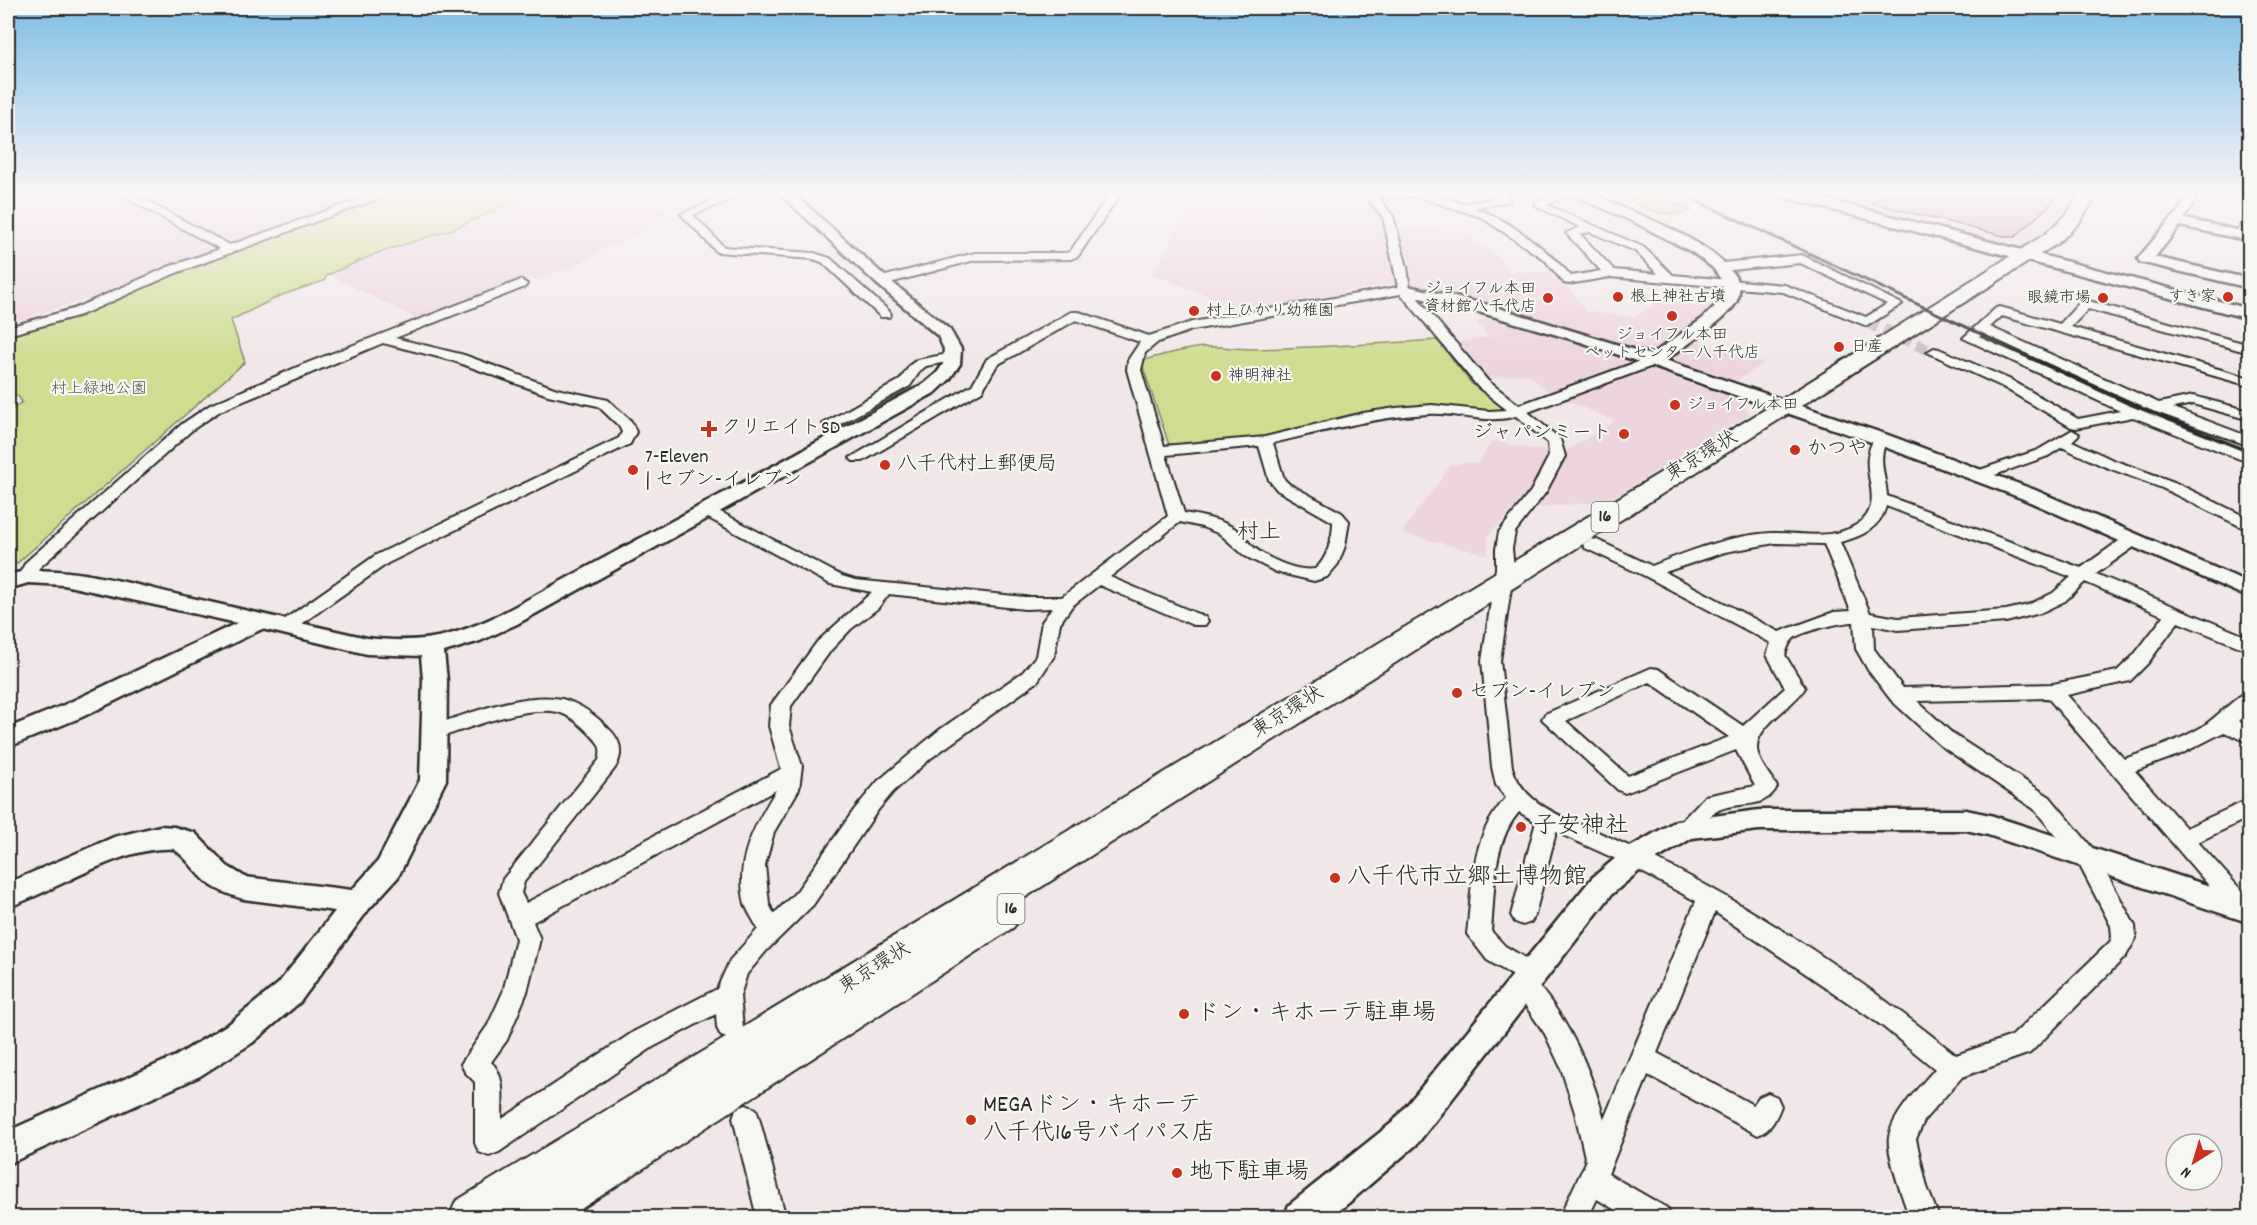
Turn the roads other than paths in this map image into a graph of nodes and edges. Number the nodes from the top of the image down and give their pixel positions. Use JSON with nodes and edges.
{"nodes":[{"id":1,"x":228,"y":249,"type":"edge"},
{"id":2,"x":720,"y":249,"type":"edge"},
{"id":3,"x":846,"y":249,"type":"edge"},
{"id":4,"x":1077,"y":249,"type":"edge"},
{"id":5,"x":1396,"y":249,"type":"edge"},
{"id":6,"x":1536,"y":249,"type":"edge"},
{"id":7,"x":1587,"y":249,"type":"edge"},
{"id":8,"x":1639,"y":249,"type":"edge"},
{"id":9,"x":1700,"y":249,"type":"edge"},
{"id":10,"x":1989,"y":249,"type":"edge"},
{"id":11,"x":1992,"y":249,"type":"edge"},
{"id":12,"x":2049,"y":249,"type":"edge"},
{"id":13,"x":2153,"y":249,"type":"edge"},
{"id":14,"x":2028,"y":259,"type":"junction"},
{"id":15,"x":1722,"y":267,"type":"junction"},
{"id":16,"x":1610,"y":273,"type":"junction"},
{"id":17,"x":1669,"y":278,"type":"junction"},
{"id":18,"x":882,"y":282,"type":"junction"},
{"id":19,"x":521,"y":284,"type":"dead end"},
{"id":20,"x":1732,"y":284,"type":"junction"},
{"id":21,"x":2250,"y":284,"type":"edge"},
{"id":22,"x":1404,"y":290,"type":"junction"},
{"id":23,"x":885,"y":314,"type":"dead end"},
{"id":24,"x":2250,"y":314,"type":"edge"},
{"id":25,"x":1981,"y":328,"type":"junction"},
{"id":26,"x":2062,"y":329,"type":"junction"},
{"id":27,"x":8,"y":331,"type":"edge"},
{"id":28,"x":379,"y":338,"type":"junction"},
{"id":29,"x":1149,"y":341,"type":"junction"},
{"id":30,"x":2250,"y":349,"type":"edge"},
{"id":31,"x":1934,"y":352,"type":"tunnel mouth"},
{"id":32,"x":953,"y":357,"type":"junction"},
{"id":33,"x":1653,"y":361,"type":"junction"},
{"id":34,"x":2250,"y":382,"type":"edge"},
{"id":35,"x":2159,"y":408,"type":"junction"},
{"id":36,"x":1797,"y":409,"type":"junction"},
{"id":37,"x":1517,"y":411,"type":"junction"},
{"id":38,"x":2135,"y":412,"type":"junction"},
{"id":39,"x":2250,"y":416,"type":"edge"},
{"id":40,"x":830,"y":424,"type":"dead end"},
{"id":41,"x":2076,"y":424,"type":"junction"},
{"id":42,"x":1881,"y":439,"type":"junction"},
{"id":43,"x":1265,"y":441,"type":"junction"},
{"id":44,"x":2062,"y":442,"type":"junction"},
{"id":45,"x":2250,"y":442,"type":"edge"},
{"id":46,"x":1159,"y":451,"type":"junction"},
{"id":47,"x":858,"y":458,"type":"dead end"},
{"id":48,"x":2250,"y":459,"type":"edge"},
{"id":49,"x":1980,"y":476,"type":"junction"},
{"id":50,"x":1881,"y":499,"type":"junction"},
{"id":51,"x":707,"y":511,"type":"junction"},
{"id":52,"x":1177,"y":517,"type":"junction"},
{"id":53,"x":2250,"y":526,"type":"edge"},
{"id":54,"x":1830,"y":539,"type":"junction"},
{"id":55,"x":2132,"y":540,"type":"junction"},
{"id":56,"x":1591,"y":544,"type":"junction"},
{"id":57,"x":1651,"y":572,"type":"junction"},
{"id":58,"x":2083,"y":575,"type":"junction"},
{"id":59,"x":1097,"y":578,"type":"junction"},
{"id":60,"x":17,"y":579,"type":"edge"},
{"id":61,"x":885,"y":588,"type":"junction"},
{"id":62,"x":1501,"y":590,"type":"junction"},
{"id":63,"x":2250,"y":591,"type":"edge"},
{"id":64,"x":1066,"y":602,"type":"junction"},
{"id":65,"x":2175,"y":613,"type":"junction"},
{"id":66,"x":1863,"y":617,"type":"junction"},
{"id":67,"x":1199,"y":621,"type":"dead end"},
{"id":68,"x":258,"y":622,"type":"junction"},
{"id":69,"x":284,"y":628,"type":"junction"},
{"id":70,"x":1781,"y":640,"type":"junction"},
{"id":71,"x":2250,"y":645,"type":"edge"},
{"id":72,"x":432,"y":648,"type":"junction"},
{"id":73,"x":2053,"y":691,"type":"junction"},
{"id":74,"x":1898,"y":695,"type":"junction"},
{"id":75,"x":2250,"y":697,"type":"edge"},
{"id":76,"x":2222,"y":722,"type":"junction"},
{"id":77,"x":435,"y":732,"type":"junction"},
{"id":78,"x":2250,"y":736,"type":"edge"},
{"id":79,"x":8,"y":738,"type":"edge"},
{"id":80,"x":1746,"y":738,"type":"junction"},
{"id":81,"x":2121,"y":768,"type":"junction"},
{"id":82,"x":791,"y":773,"type":"junction"},
{"id":83,"x":1518,"y":798,"type":"junction"},
{"id":84,"x":2250,"y":807,"type":"edge"},
{"id":85,"x":1548,"y":819,"type":"junction"},
{"id":86,"x":1686,"y":828,"type":"junction"},
{"id":87,"x":2183,"y":839,"type":"junction"},
{"id":88,"x":2086,"y":856,"type":"junction"},
{"id":89,"x":1635,"y":858,"type":"junction"},
{"id":90,"x":8,"y":895,"type":"edge"},
{"id":91,"x":1709,"y":897,"type":"junction"},
{"id":92,"x":358,"y":902,"type":"junction"},
{"id":93,"x":2246,"y":910,"type":"edge"},
{"id":94,"x":1523,"y":915,"type":"dead end"},
{"id":95,"x":519,"y":918,"type":"junction"},
{"id":96,"x":771,"y":932,"type":"junction"},
{"id":97,"x":1529,"y":981,"type":"junction"},
{"id":98,"x":728,"y":996,"type":"junction"},
{"id":99,"x":730,"y":1028,"type":"dead end"},
{"id":100,"x":1641,"y":1058,"type":"junction"},
{"id":101,"x":1953,"y":1068,"type":"junction"},
{"id":102,"x":1768,"y":1106,"type":"dead end"},
{"id":103,"x":746,"y":1118,"type":"dead end"},
{"id":104,"x":8,"y":1148,"type":"edge"},
{"id":105,"x":1596,"y":1170,"type":"junction"},
{"id":106,"x":473,"y":1218,"type":"edge"},
{"id":107,"x":523,"y":1218,"type":"edge"},
{"id":108,"x":772,"y":1218,"type":"edge"},
{"id":109,"x":1302,"y":1218,"type":"edge"},
{"id":110,"x":1573,"y":1218,"type":"edge"},
{"id":111,"x":1657,"y":1218,"type":"edge"},
{"id":112,"x":1925,"y":1218,"type":"edge"}],
"edges":[{"from":1,"to":27,"type":"street"},
{"from":2,"to":23,"type":"street"},
{"from":3,"to":18,"type":"street"},
{"from":4,"to":18,"type":"street"},
{"from":5,"to":22,"type":"street"},
{"from":6,"to":16,"type":"street"},
{"from":7,"to":16,"type":"street"},
{"from":8,"to":17,"type":"street"},
{"from":9,"to":15,"type":"street"},
{"from":10,"to":14,"type":"street"},
{"from":11,"to":14,"type":"street"},
{"from":12,"to":14,"type":"highway","name":"東京環状","number":"16"},
{"from":13,"to":21,"type":"street"},
{"from":14,"to":24,"type":"street"},
{"from":14,"to":36,"type":"highway","name":"東京環状","number":"16"},
{"from":15,"to":20,"type":"street"},
{"from":15,"to":20,"type":"street"},
{"from":16,"to":17,"type":"street"},
{"from":17,"to":20,"type":"street"},
{"from":18,"to":32,"type":"street"},
{"from":19,"to":28,"type":"street"},
{"from":20,"to":33,"type":"street"},
{"from":22,"to":29,"type":"street"},
{"from":22,"to":33,"type":"street"},
{"from":22,"to":37,"type":"street"},
{"from":25,"to":26,"type":"street"},
{"from":25,"to":35,"type":"street"},
{"from":25,"to":38,"type":"street"},
{"from":26,"to":30,"type":"street"},
{"from":26,"to":34,"type":"street"},
{"from":28,"to":60,"type":"street"},
{"from":28,"to":69,"type":"street"},
{"from":29,"to":46,"type":"street"},
{"from":29,"to":47,"type":"street"},
{"from":31,"to":41,"type":"street"},
{"from":32,"to":40,"type":"street"},
{"from":32,"to":51,"type":"street"},
{"from":33,"to":36,"type":"street"},
{"from":33,"to":37,"type":"street"},
{"from":35,"to":38,"type":"street"},
{"from":35,"to":39,"type":"street"},
{"from":35,"to":45,"type":"street"},
{"from":36,"to":42,"type":"street"},
{"from":36,"to":56,"type":"highway","name":"東京環状","number":"16"},
{"from":36,"to":62,"type":"highway","name":"東京環状","number":"16"},
{"from":37,"to":43,"type":"street"},
{"from":37,"to":62,"type":"street"},
{"from":38,"to":41,"type":"street"},
{"from":38,"to":48,"type":"street"},
{"from":41,"to":44,"type":"street"},
{"from":42,"to":49,"type":"street"},
{"from":42,"to":50,"type":"street"},
{"from":43,"to":46,"type":"street"},
{"from":43,"to":52,"type":"street"},
{"from":44,"to":49,"type":"street"},
{"from":44,"to":53,"type":"street"},
{"from":46,"to":52,"type":"street"},
{"from":49,"to":55,"type":"street"},
{"from":50,"to":54,"type":"street"},
{"from":50,"to":58,"type":"street"},
{"from":51,"to":61,"type":"street"},
{"from":51,"to":72,"type":"street"},
{"from":52,"to":59,"type":"street"},
{"from":54,"to":57,"type":"street"},
{"from":54,"to":66,"type":"street"},
{"from":55,"to":58,"type":"street"},
{"from":55,"to":63,"type":"street"},
{"from":56,"to":57,"type":"street"},
{"from":56,"to":62,"type":"highway","name":"東京環状","number":"16"},
{"from":57,"to":70,"type":"street"},
{"from":58,"to":65,"type":"street"},
{"from":58,"to":66,"type":"street"},
{"from":59,"to":64,"type":"street"},
{"from":59,"to":67,"type":"street"},
{"from":60,"to":68,"type":"street"},
{"from":61,"to":64,"type":"street"},
{"from":61,"to":82,"type":"street"},
{"from":62,"to":83,"type":"street"},
{"from":62,"to":106,"type":"highway","name":"東京環状","number":"16"},
{"from":62,"to":107,"type":"highway","name":"東京環状","number":"16"},
{"from":64,"to":96,"type":"street"},
{"from":65,"to":71,"type":"street"},
{"from":65,"to":73,"type":"street"},
{"from":66,"to":70,"type":"street"},
{"from":66,"to":74,"type":"street"},
{"from":68,"to":69,"type":"street"},
{"from":68,"to":79,"type":"street"},
{"from":69,"to":72,"type":"street"},
{"from":70,"to":80,"type":"street"},
{"from":72,"to":77,"type":"street"},
{"from":73,"to":74,"type":"street"},
{"from":73,"to":81,"type":"street"},
{"from":74,"to":88,"type":"street"},
{"from":75,"to":76,"type":"street"},
{"from":76,"to":78,"type":"street"},
{"from":76,"to":81,"type":"street"},
{"from":77,"to":92,"type":"street"},
{"from":77,"to":95,"type":"street"},
{"from":80,"to":80,"type":"street"},
{"from":80,"to":86,"type":"street"},
{"from":81,"to":87,"type":"street"},
{"from":82,"to":95,"type":"street"},
{"from":82,"to":96,"type":"street"},
{"from":83,"to":85,"type":"street"},
{"from":83,"to":97,"type":"street"},
{"from":84,"to":87,"type":"street"},
{"from":85,"to":89,"type":"street"},
{"from":85,"to":94,"type":"street"},
{"from":86,"to":88,"type":"street"},
{"from":86,"to":89,"type":"street"},
{"from":87,"to":93,"type":"street"},
{"from":88,"to":93,"type":"street"},
{"from":88,"to":101,"type":"street"},
{"from":89,"to":91,"type":"street"},
{"from":89,"to":97,"type":"street"},
{"from":90,"to":92,"type":"street"},
{"from":91,"to":100,"type":"street"},
{"from":91,"to":101,"type":"street"},
{"from":92,"to":104,"type":"street"},
{"from":95,"to":98,"type":"street"},
{"from":96,"to":98,"type":"street"},
{"from":97,"to":105,"type":"street"},
{"from":97,"to":109,"type":"street"},
{"from":98,"to":99,"type":"street"},
{"from":100,"to":102,"type":"street"},
{"from":100,"to":105,"type":"street"},
{"from":101,"to":112,"type":"street"},
{"from":103,"to":108,"type":"street"},
{"from":105,"to":110,"type":"street"},
{"from":105,"to":111,"type":"street"}]}
